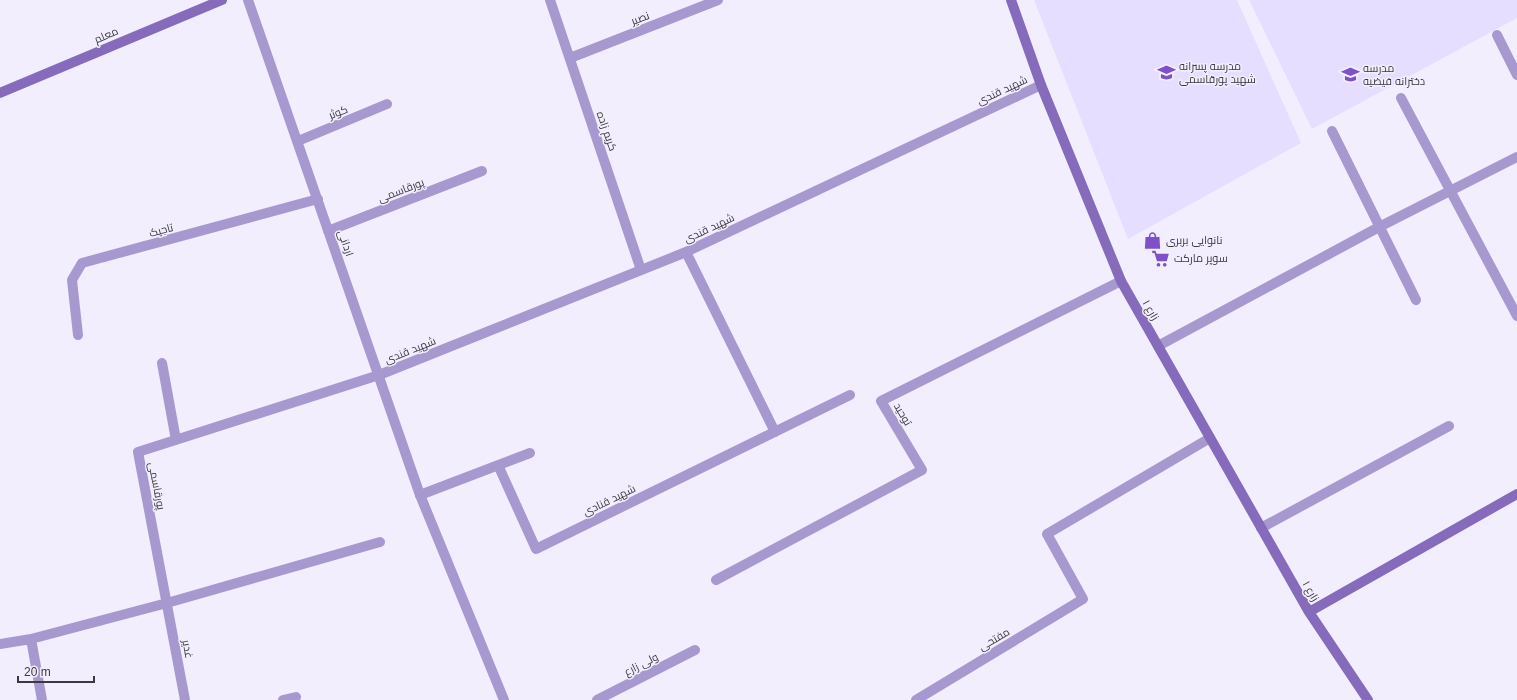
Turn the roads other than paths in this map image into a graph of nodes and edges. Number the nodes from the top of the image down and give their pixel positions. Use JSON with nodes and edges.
{"nodes":[{"id":1,"x":222,"y":0,"type":"edge"},
{"id":2,"x":248,"y":0,"type":"edge"},
{"id":3,"x":550,"y":0,"type":"edge"},
{"id":4,"x":718,"y":0,"type":"edge"},
{"id":5,"x":1011,"y":0,"type":"edge"},
{"id":6,"x":1497,"y":35,"type":"dead end"},
{"id":7,"x":570,"y":58,"type":"junction"},
{"id":8,"x":1517,"y":76,"type":"edge"},
{"id":9,"x":1041,"y":85,"type":"junction"},
{"id":10,"x":0,"y":93,"type":"edge"},
{"id":11,"x":1401,"y":98,"type":"dead end"},
{"id":12,"x":387,"y":104,"type":"dead end"},
{"id":13,"x":1332,"y":131,"type":"dead end"},
{"id":14,"x":298,"y":141,"type":"junction"},
{"id":15,"x":1517,"y":157,"type":"edge"},
{"id":16,"x":482,"y":172,"type":"dead end"},
{"id":17,"x":1451,"y":192,"type":"junction"},
{"id":18,"x":318,"y":199,"type":"junction"},
{"id":19,"x":1381,"y":226,"type":"junction"},
{"id":20,"x":328,"y":231,"type":"junction"},
{"id":21,"x":686,"y":252,"type":"junction"},
{"id":22,"x":641,"y":270,"type":"junction"},
{"id":23,"x":1121,"y":281,"type":"junction"},
{"id":24,"x":1416,"y":300,"type":"dead end"},
{"id":25,"x":1517,"y":316,"type":"edge"},
{"id":26,"x":78,"y":335,"type":"dead end"},
{"id":27,"x":1158,"y":346,"type":"junction"},
{"id":28,"x":162,"y":363,"type":"dead end"},
{"id":29,"x":379,"y":376,"type":"junction"},
{"id":30,"x":850,"y":395,"type":"dead end"},
{"id":31,"x":1448,"y":426,"type":"dead end"},
{"id":32,"x":775,"y":432,"type":"junction"},
{"id":33,"x":1210,"y":438,"type":"junction"},
{"id":34,"x":176,"y":440,"type":"junction"},
{"id":35,"x":530,"y":453,"type":"dead end"},
{"id":36,"x":498,"y":466,"type":"junction"},
{"id":37,"x":1517,"y":494,"type":"edge"},
{"id":38,"x":420,"y":495,"type":"junction"},
{"id":39,"x":1260,"y":528,"type":"junction"},
{"id":40,"x":380,"y":542,"type":"dead end"},
{"id":41,"x":716,"y":580,"type":"dead end"},
{"id":42,"x":167,"y":603,"type":"junction"},
{"id":43,"x":1309,"y":612,"type":"junction"},
{"id":44,"x":31,"y":639,"type":"junction"},
{"id":45,"x":0,"y":644,"type":"edge"},
{"id":46,"x":695,"y":650,"type":"dead end"},
{"id":47,"x":296,"y":697,"type":"dead end"},
{"id":48,"x":42,"y":700,"type":"edge"},
{"id":49,"x":185,"y":700,"type":"edge"},
{"id":50,"x":283,"y":700,"type":"edge"},
{"id":51,"x":504,"y":700,"type":"edge"},
{"id":52,"x":597,"y":700,"type":"edge"},
{"id":53,"x":916,"y":700,"type":"edge"},
{"id":54,"x":1368,"y":700,"type":"edge"}],
"edges":[{"from":1,"to":10,"type":"street","name":"معلم"},
{"from":2,"to":14,"type":"street","name":"اردانی"},
{"from":3,"to":7,"type":"street","name":"کریم زاده"},
{"from":4,"to":7,"type":"street","name":"نصیر"},
{"from":5,"to":9,"type":"street","name":"زارع ۱"},
{"from":6,"to":8,"type":"street"},
{"from":7,"to":22,"type":"street","name":"کریم زاده"},
{"from":9,"to":21,"type":"street","name":"شهید قندی"},
{"from":9,"to":23,"type":"street","name":"زارع ۱"},
{"from":11,"to":17,"type":"street"},
{"from":12,"to":14,"type":"street","name":"کوثر"},
{"from":13,"to":19,"type":"street"},
{"from":14,"to":18,"type":"street","name":"اردانی"},
{"from":15,"to":17,"type":"street"},
{"from":16,"to":20,"type":"street","name":"پورقاسمی"},
{"from":17,"to":19,"type":"street"},
{"from":17,"to":25,"type":"street"},
{"from":18,"to":20,"type":"street","name":"اردانی"},
{"from":18,"to":26,"type":"street","name":"تاجیک"},
{"from":19,"to":24,"type":"street"},
{"from":19,"to":27,"type":"street"},
{"from":20,"to":29,"type":"street","name":"اردانی"},
{"from":21,"to":22,"type":"street","name":"شهید قندی"},
{"from":21,"to":32,"type":"street"},
{"from":22,"to":29,"type":"street","name":"شهید قندی"},
{"from":23,"to":27,"type":"street","name":"زارع ۱"},
{"from":23,"to":41,"type":"street","name":"توحید"},
{"from":27,"to":33,"type":"street","name":"زارع ۱"},
{"from":28,"to":34,"type":"street"},
{"from":29,"to":34,"type":"street","name":"پورقاسمی"},
{"from":29,"to":38,"type":"street","name":"اردانی"},
{"from":30,"to":32,"type":"street","name":"شهید قنادی"},
{"from":31,"to":39,"type":"street"},
{"from":32,"to":36,"type":"street","name":"شهید قنادی"},
{"from":33,"to":39,"type":"street","name":"زارع ۱"},
{"from":33,"to":53,"type":"street","name":"مفتحی"},
{"from":34,"to":42,"type":"street","name":"پورقاسمی"},
{"from":35,"to":36,"type":"street"},
{"from":36,"to":38,"type":"street"},
{"from":37,"to":43,"type":"street"},
{"from":38,"to":51,"type":"street","name":"اردانی"},
{"from":39,"to":43,"type":"street","name":"زارع ۱"},
{"from":40,"to":42,"type":"street"},
{"from":42,"to":44,"type":"street"},
{"from":42,"to":49,"type":"street","name":"غدیر"},
{"from":43,"to":54,"type":"street","name":"زارع ۱"},
{"from":44,"to":45,"type":"street"},
{"from":44,"to":48,"type":"street"},
{"from":46,"to":52,"type":"street","name":"ولی زارع"},
{"from":47,"to":50,"type":"street"}]}
